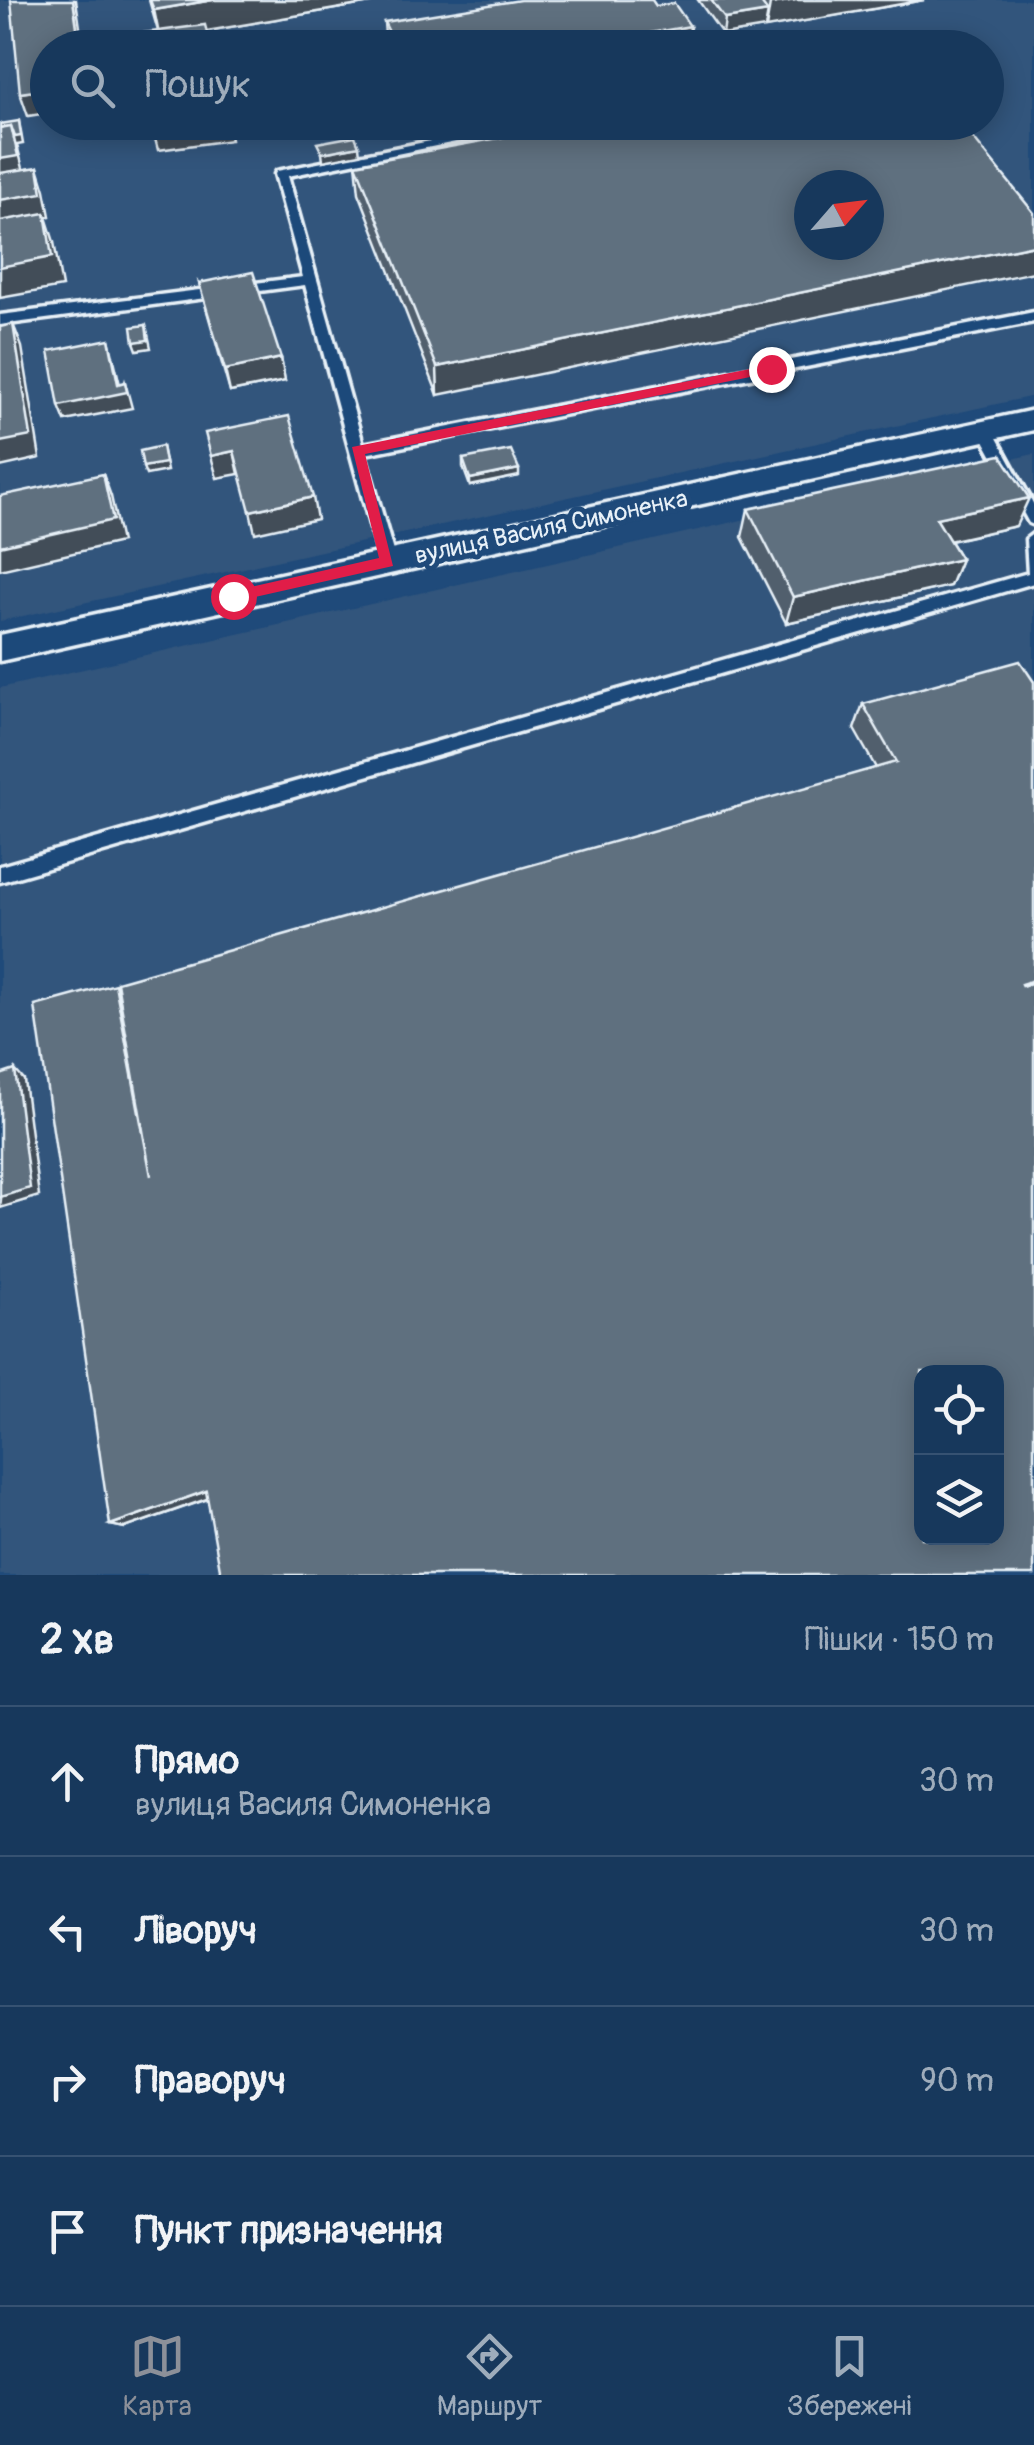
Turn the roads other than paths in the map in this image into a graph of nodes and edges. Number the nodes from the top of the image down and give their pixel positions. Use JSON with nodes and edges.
{"nodes":[{"id":1,"x":456,"y":140,"type":"edge"},
{"id":2,"x":311,"y":280,"type":"junction"},
{"id":3,"x":1034,"y":317,"type":"edge"},
{"id":4,"x":0,"y":320,"type":"edge"},
{"id":5,"x":1034,"y":420,"type":"edge"},
{"id":6,"x":986,"y":431,"type":"junction"},
{"id":7,"x":357,"y":450,"type":"junction"},
{"id":8,"x":1034,"y":519,"type":"edge"},
{"id":9,"x":1034,"y":538,"type":"edge"},
{"id":10,"x":388,"y":562,"type":"junction"},
{"id":11,"x":1034,"y":573,"type":"edge"},
{"id":12,"x":0,"y":648,"type":"edge"},
{"id":13,"x":0,"y":874,"type":"edge"}],
"edges":[{"from":1,"to":2,"type":"lane"},
{"from":2,"to":4,"type":"lane"},
{"from":2,"to":7,"type":"lane"},
{"from":3,"to":7,"type":"lane"},
{"from":5,"to":6,"type":"street","name":"вулиця Василя Симоненка"},
{"from":6,"to":8,"type":"lane"},
{"from":6,"to":10,"type":"street","name":"вулиця Василя Симоненка"},
{"from":7,"to":10,"type":"lane"},
{"from":9,"to":11,"type":"lane"},
{"from":10,"to":12,"type":"street","name":"вулиця Василя Симоненка"},
{"from":11,"to":13,"type":"lane"}]}
